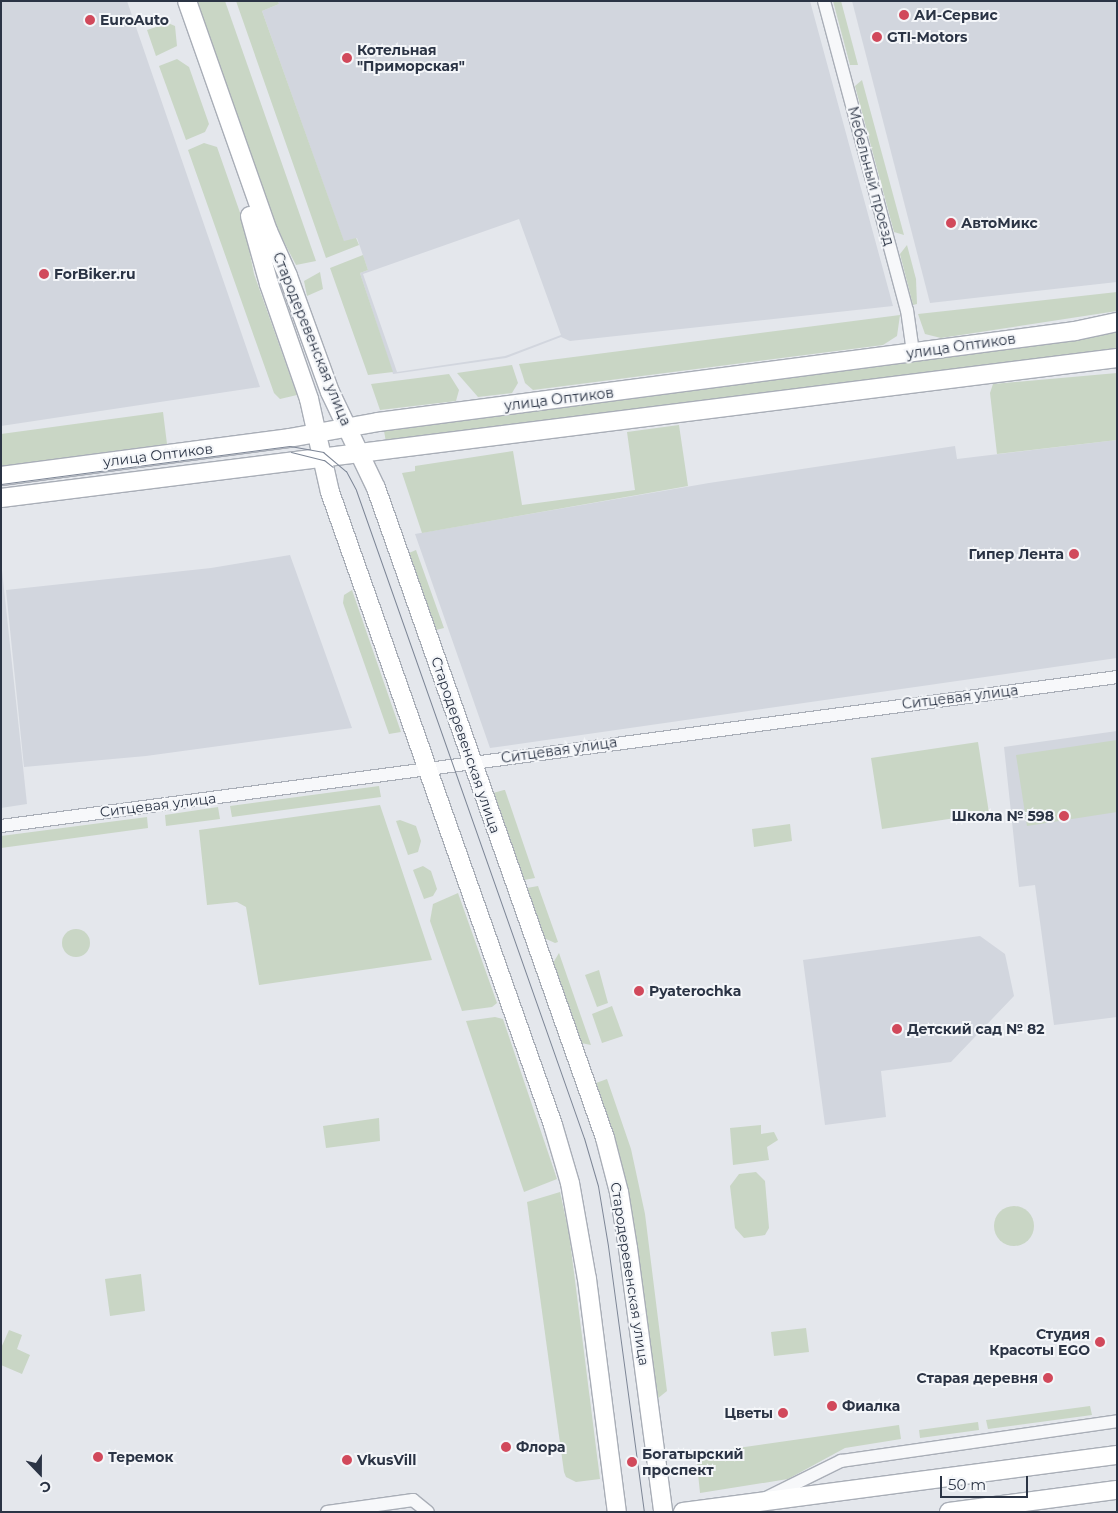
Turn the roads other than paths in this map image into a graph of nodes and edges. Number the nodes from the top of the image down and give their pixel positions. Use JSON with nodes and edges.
{"nodes":[{"id":1,"x":174,"y":1,"type":"edge"},
{"id":2,"x":187,"y":1,"type":"edge"},
{"id":3,"x":824,"y":1,"type":"edge"},
{"id":4,"x":1117,"y":322,"type":"edge"},
{"id":5,"x":913,"y":352,"type":"junction"},
{"id":6,"x":1117,"y":358,"type":"edge"},
{"id":7,"x":347,"y":428,"type":"junction"},
{"id":8,"x":317,"y":433,"type":"junction"},
{"id":9,"x":360,"y":454,"type":"junction"},
{"id":10,"x":322,"y":457,"type":"junction"},
{"id":11,"x":1,"y":476,"type":"edge"},
{"id":12,"x":1,"y":498,"type":"edge"},
{"id":13,"x":1117,"y":677,"type":"edge"},
{"id":14,"x":472,"y":763,"type":"junction"},
{"id":15,"x":427,"y":769,"type":"junction"},
{"id":16,"x":1,"y":826,"type":"edge"},
{"id":17,"x":1117,"y":1421,"type":"edge"},
{"id":18,"x":1117,"y":1455,"type":"edge"},
{"id":19,"x":1117,"y":1490,"type":"edge"},
{"id":20,"x":758,"y":1502,"type":"junction"},
{"id":21,"x":326,"y":1512,"type":"edge"},
{"id":22,"x":428,"y":1512,"type":"edge"},
{"id":23,"x":617,"y":1512,"type":"edge"},
{"id":24,"x":663,"y":1512,"type":"edge"},
{"id":25,"x":683,"y":1512,"type":"edge"},
{"id":26,"x":949,"y":1512,"type":"edge"}],
"edges":[{"from":1,"to":8,"type":"street","name":"Стародеревенская улица"},
{"from":2,"to":7,"type":"street","name":"Стародеревенская улица"},
{"from":3,"to":5,"type":"street","name":"Мебельный проезд"},
{"from":4,"to":5,"type":"street","name":"улица Оптиков"},
{"from":5,"to":7,"type":"street","name":"улица Оптиков"},
{"from":6,"to":9,"type":"street","name":"улица Оптиков"},
{"from":7,"to":8,"type":"street","name":"улица Оптиков"},
{"from":7,"to":9,"type":"street","name":"Стародеревенская улица"},
{"from":8,"to":10,"type":"street","name":"Стародеревенская улица"},
{"from":8,"to":11,"type":"street","name":"улица Оптиков"},
{"from":9,"to":10,"type":"street","name":"улица Оптиков"},
{"from":9,"to":14,"type":"street","name":"Стародеревенская улица"},
{"from":10,"to":12,"type":"street","name":"улица Оптиков"},
{"from":10,"to":15,"type":"street","name":"Стародеревенская улица"},
{"from":13,"to":14,"type":"street","name":"Ситцевая улица"},
{"from":14,"to":15,"type":"street","name":"Ситцевая улица"},
{"from":14,"to":24,"type":"street","name":"Стародеревенская улица"},
{"from":15,"to":16,"type":"street","name":"Ситцевая улица"},
{"from":15,"to":23,"type":"street","name":"Стародеревенская улица"},
{"from":17,"to":20,"type":"street"},
{"from":18,"to":20,"type":"street"},
{"from":19,"to":26,"type":"street"},
{"from":20,"to":25,"type":"street"},
{"from":21,"to":22,"type":"street"}]}
